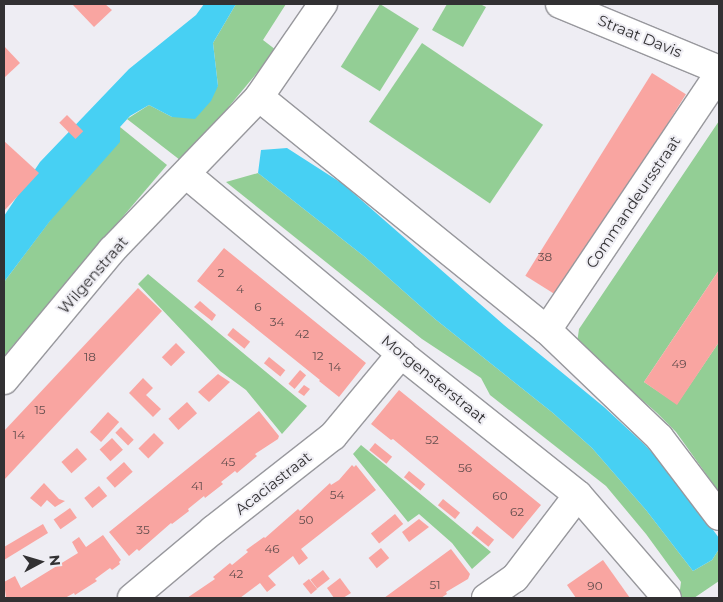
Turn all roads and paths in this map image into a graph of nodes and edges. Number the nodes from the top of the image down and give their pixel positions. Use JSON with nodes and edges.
{"nodes":[{"id":1,"x":323,"y":4,"type":"edge"},
{"id":2,"x":560,"y":4,"type":"edge"},
{"id":3,"x":719,"y":70,"type":"edge"},
{"id":4,"x":719,"y":74,"type":"edge"},
{"id":5,"x":259,"y":97,"type":"junction"},
{"id":6,"x":186,"y":174,"type":"junction"},
{"id":7,"x":547,"y":330,"type":"junction"},
{"id":8,"x":401,"y":354,"type":"junction"},
{"id":9,"x":4,"y":380,"type":"edge"},
{"id":10,"x":578,"y":495,"type":"junction"},
{"id":11,"x":719,"y":516,"type":"edge"},
{"id":12,"x":132,"y":598,"type":"edge"},
{"id":13,"x":486,"y":598,"type":"edge"},
{"id":14,"x":667,"y":598,"type":"edge"}],
"edges":[{"from":1,"to":5,"type":"street","name":"Wilgenstraat"},
{"from":2,"to":3,"type":"street","name":"Straat Davis"},
{"from":4,"to":7,"type":"street","name":"Commandeursstraat"},
{"from":5,"to":6,"type":"street","name":"Wilgenstraat"},
{"from":5,"to":7,"type":"street"},
{"from":6,"to":8,"type":"street","name":"Morgensterstraat"},
{"from":6,"to":9,"type":"street","name":"Wilgenstraat"},
{"from":7,"to":11,"type":"street"},
{"from":8,"to":10,"type":"street","name":"Morgensterstraat"},
{"from":8,"to":12,"type":"street","name":"Acaciastraat"},
{"from":10,"to":13,"type":"street"},
{"from":10,"to":14,"type":"street","name":"Morgensterstraat"}]}
